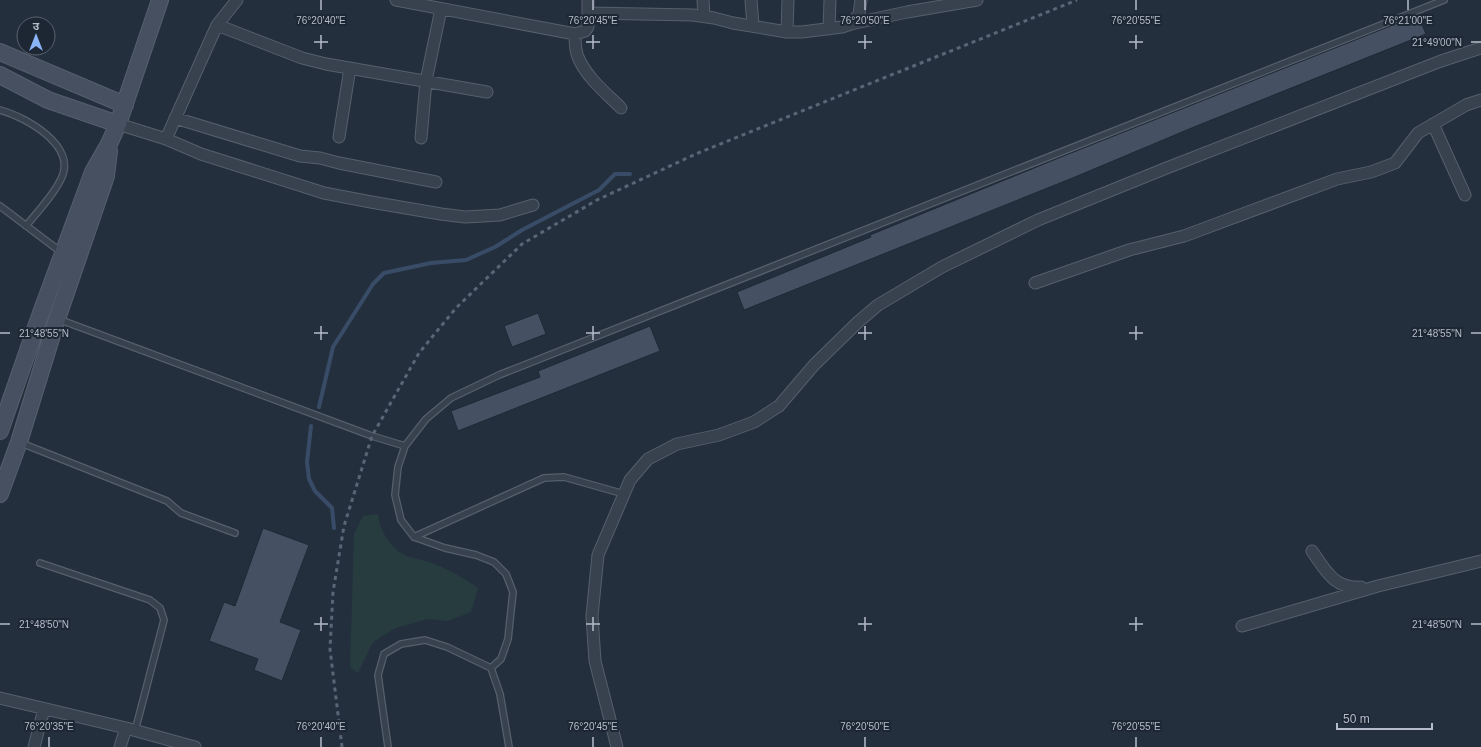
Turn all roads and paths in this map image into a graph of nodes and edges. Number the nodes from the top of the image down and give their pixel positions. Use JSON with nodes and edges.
{"nodes":[{"id":1,"x":160,"y":0,"type":"edge"},
{"id":2,"x":237,"y":0,"type":"edge"},
{"id":3,"x":396,"y":0,"type":"edge"},
{"id":4,"x":588,"y":0,"type":"edge"},
{"id":5,"x":703,"y":0,"type":"edge"},
{"id":6,"x":751,"y":0,"type":"edge"},
{"id":7,"x":788,"y":0,"type":"edge"},
{"id":8,"x":830,"y":0,"type":"edge"},
{"id":9,"x":861,"y":0,"type":"edge"},
{"id":10,"x":907,"y":0,"type":"edge"},
{"id":11,"x":977,"y":0,"type":"edge"},
{"id":12,"x":1444,"y":0,"type":"edge"},
{"id":13,"x":441,"y":9,"type":"junction"},
{"id":14,"x":907,"y":12,"type":"junction"},
{"id":15,"x":589,"y":13,"type":"junction"},
{"id":16,"x":704,"y":16,"type":"junction"},
{"id":17,"x":851,"y":24,"type":"junction"},
{"id":18,"x":218,"y":25,"type":"junction"},
{"id":19,"x":753,"y":26,"type":"junction"},
{"id":20,"x":829,"y":29,"type":"junction"},
{"id":21,"x":787,"y":32,"type":"junction"},
{"id":22,"x":575,"y":34,"type":"junction"},
{"id":23,"x":1481,"y":48,"type":"edge"},
{"id":24,"x":0,"y":52,"type":"edge"},
{"id":25,"x":350,"y":68,"type":"junction"},
{"id":26,"x":0,"y":74,"type":"edge"},
{"id":27,"x":426,"y":81,"type":"junction"},
{"id":28,"x":487,"y":92,"type":"dead end"},
{"id":29,"x":1481,"y":100,"type":"edge"},
{"id":30,"x":125,"y":105,"type":"junction"},
{"id":31,"x":621,"y":108,"type":"dead end"},
{"id":32,"x":0,"y":110,"type":"edge"},
{"id":33,"x":175,"y":118,"type":"junction"},
{"id":34,"x":118,"y":124,"type":"junction"},
{"id":35,"x":1433,"y":124,"type":"junction"},
{"id":36,"x":339,"y":137,"type":"dead end"},
{"id":37,"x":421,"y":138,"type":"dead end"},
{"id":38,"x":166,"y":140,"type":"junction"},
{"id":39,"x":110,"y":144,"type":"junction"},
{"id":40,"x":436,"y":182,"type":"dead end"},
{"id":41,"x":1465,"y":195,"type":"dead end"},
{"id":42,"x":0,"y":206,"type":"edge"},
{"id":43,"x":533,"y":206,"type":"dead end"},
{"id":44,"x":26,"y":226,"type":"junction"},
{"id":45,"x":63,"y":254,"type":"junction"},
{"id":46,"x":1035,"y":283,"type":"dead end"},
{"id":47,"x":49,"y":316,"type":"junction"},
{"id":48,"x":0,"y":431,"type":"edge"},
{"id":49,"x":19,"y":442,"type":"junction"},
{"id":50,"x":405,"y":446,"type":"junction"},
{"id":51,"x":0,"y":494,"type":"edge"},
{"id":52,"x":624,"y":494,"type":"junction"},
{"id":53,"x":234,"y":533,"type":"dead end"},
{"id":54,"x":414,"y":537,"type":"junction"},
{"id":55,"x":1312,"y":551,"type":"dead end"},
{"id":56,"x":40,"y":563,"type":"dead end"},
{"id":57,"x":1481,"y":564,"type":"edge"},
{"id":58,"x":1378,"y":586,"type":"junction"},
{"id":59,"x":1242,"y":626,"type":"dead end"},
{"id":60,"x":492,"y":668,"type":"junction"},
{"id":61,"x":0,"y":698,"type":"edge"},
{"id":62,"x":44,"y":709,"type":"junction"},
{"id":63,"x":131,"y":730,"type":"junction"},
{"id":64,"x":34,"y":747,"type":"edge"},
{"id":65,"x":120,"y":747,"type":"edge"},
{"id":66,"x":195,"y":747,"type":"edge"},
{"id":67,"x":388,"y":747,"type":"edge"},
{"id":68,"x":509,"y":747,"type":"edge"},
{"id":69,"x":617,"y":747,"type":"edge"}],
"edges":[{"from":1,"to":30,"type":"main road"},
{"from":2,"to":18,"type":"street"},
{"from":3,"to":13,"type":"street"},
{"from":4,"to":15,"type":"street"},
{"from":5,"to":16,"type":"street"},
{"from":6,"to":19,"type":"street"},
{"from":7,"to":21,"type":"street"},
{"from":8,"to":20,"type":"street"},
{"from":9,"to":17,"type":"street"},
{"from":10,"to":14,"type":"street"},
{"from":11,"to":14,"type":"street"},
{"from":12,"to":50,"type":"lane"},
{"from":13,"to":22,"type":"street"},
{"from":13,"to":27,"type":"street"},
{"from":14,"to":17,"type":"street"},
{"from":15,"to":16,"type":"street"},
{"from":15,"to":22,"type":"street"},
{"from":16,"to":19,"type":"street"},
{"from":17,"to":20,"type":"street"},
{"from":18,"to":25,"type":"street"},
{"from":18,"to":33,"type":"street"},
{"from":19,"to":21,"type":"street"},
{"from":20,"to":21,"type":"street"},
{"from":22,"to":31,"type":"street"},
{"from":23,"to":52,"type":"street"},
{"from":24,"to":30,"type":"main road"},
{"from":25,"to":27,"type":"street"},
{"from":25,"to":36,"type":"street"},
{"from":26,"to":34,"type":"main road"},
{"from":27,"to":28,"type":"street"},
{"from":27,"to":37,"type":"street"},
{"from":29,"to":35,"type":"street"},
{"from":30,"to":34,"type":"main road"},
{"from":32,"to":44,"type":"lane"},
{"from":33,"to":38,"type":"street"},
{"from":33,"to":40,"type":"street"},
{"from":34,"to":38,"type":"street"},
{"from":34,"to":39,"type":"main road"},
{"from":35,"to":41,"type":"street"},
{"from":35,"to":46,"type":"street"},
{"from":38,"to":43,"type":"street"},
{"from":39,"to":45,"type":"main road"},
{"from":39,"to":47,"type":"main road"},
{"from":42,"to":44,"type":"lane"},
{"from":44,"to":45,"type":"lane"},
{"from":45,"to":47,"type":"main road"},
{"from":47,"to":48,"type":"main road"},
{"from":47,"to":49,"type":"main road"},
{"from":47,"to":50,"type":"lane"},
{"from":49,"to":51,"type":"main road"},
{"from":49,"to":53,"type":"lane"},
{"from":50,"to":54,"type":"lane"},
{"from":52,"to":54,"type":"lane"},
{"from":52,"to":69,"type":"street"},
{"from":54,"to":60,"type":"lane"},
{"from":55,"to":58,"type":"street"},
{"from":56,"to":63,"type":"lane"},
{"from":57,"to":58,"type":"street"},
{"from":58,"to":59,"type":"street"},
{"from":60,"to":67,"type":"lane"},
{"from":60,"to":68,"type":"lane"},
{"from":61,"to":62,"type":"street"},
{"from":62,"to":63,"type":"street"},
{"from":62,"to":64,"type":"street"},
{"from":63,"to":65,"type":"street"},
{"from":63,"to":66,"type":"street"}]}
